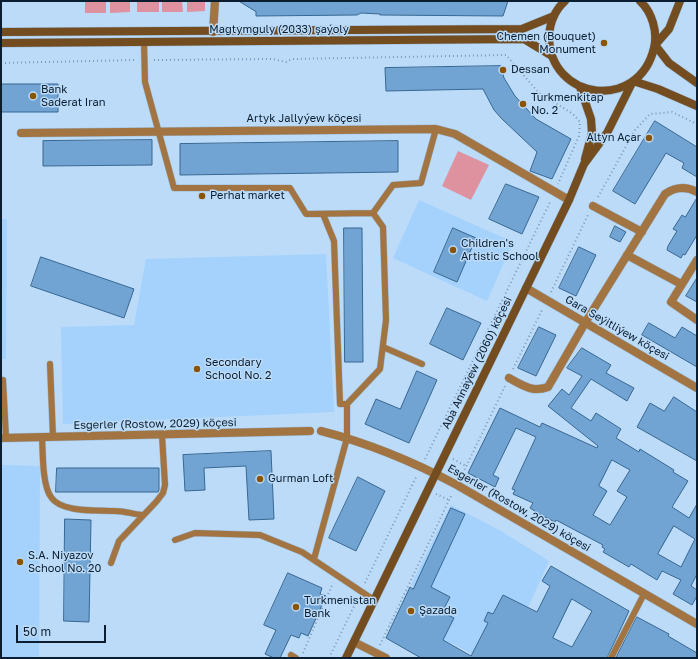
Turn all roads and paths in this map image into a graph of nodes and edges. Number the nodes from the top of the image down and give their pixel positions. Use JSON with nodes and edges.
{"nodes":[{"id":1,"x":215,"y":1,"type":"edge"},
{"id":2,"x":565,"y":1,"type":"edge"},
{"id":3,"x":640,"y":1,"type":"edge"},
{"id":4,"x":680,"y":1,"type":"edge"},
{"id":5,"x":554,"y":16,"type":"junction"},
{"id":6,"x":1,"y":32,"type":"edge"},
{"id":7,"x":213,"y":32,"type":"junction"},
{"id":8,"x":144,"y":42,"type":"junction"},
{"id":9,"x":1,"y":44,"type":"edge"},
{"id":10,"x":655,"y":44,"type":"junction"},
{"id":11,"x":552,"y":56,"type":"junction"},
{"id":12,"x":633,"y":81,"type":"junction"},
{"id":13,"x":697,"y":83,"type":"edge"},
{"id":14,"x":580,"y":87,"type":"junction"},
{"id":15,"x":697,"y":106,"type":"edge"},
{"id":16,"x":697,"y":124,"type":"edge"},
{"id":17,"x":436,"y":129,"type":"junction"},
{"id":18,"x":159,"y":131,"type":"junction"},
{"id":19,"x":22,"y":133,"type":"dead end"},
{"id":20,"x":584,"y":164,"type":"junction"},
{"id":21,"x":697,"y":192,"type":"edge"},
{"id":22,"x":569,"y":200,"type":"junction"},
{"id":23,"x":593,"y":206,"type":"junction"},
{"id":24,"x":373,"y":213,"type":"junction"},
{"id":25,"x":323,"y":214,"type":"junction"},
{"id":26,"x":642,"y":232,"type":"junction"},
{"id":27,"x":628,"y":255,"type":"junction"},
{"id":28,"x":697,"y":260,"type":"edge"},
{"id":29,"x":681,"y":284,"type":"junction"},
{"id":30,"x":526,"y":288,"type":"junction"},
{"id":31,"x":546,"y":300,"type":"junction"},
{"id":32,"x":697,"y":320,"type":"edge"},
{"id":33,"x":585,"y":322,"type":"junction"},
{"id":34,"x":383,"y":347,"type":"junction"},
{"id":35,"x":50,"y":364,"type":"dead end"},
{"id":36,"x":422,"y":364,"type":"dead end"},
{"id":37,"x":509,"y":378,"type":"junction"},
{"id":38,"x":1,"y":380,"type":"edge"},
{"id":39,"x":697,"y":388,"type":"edge"},
{"id":40,"x":347,"y":404,"type":"junction"},
{"id":41,"x":310,"y":431,"type":"dead end"},
{"id":42,"x":321,"y":432,"type":"dead end"},
{"id":43,"x":162,"y":435,"type":"junction"},
{"id":44,"x":42,"y":437,"type":"junction"},
{"id":45,"x":53,"y":437,"type":"junction"},
{"id":46,"x":4,"y":438,"type":"edge"},
{"id":47,"x":347,"y":438,"type":"junction"},
{"id":48,"x":436,"y":474,"type":"junction"},
{"id":49,"x":457,"y":485,"type":"junction"},
{"id":50,"x":142,"y":515,"type":"junction"},
{"id":51,"x":175,"y":540,"type":"dead end"},
{"id":52,"x":314,"y":559,"type":"junction"},
{"id":53,"x":111,"y":563,"type":"dead end"},
{"id":54,"x":337,"y":575,"type":"junction"},
{"id":55,"x":644,"y":594,"type":"junction"},
{"id":56,"x":374,"y":600,"type":"junction"},
{"id":57,"x":697,"y":624,"type":"edge"},
{"id":58,"x":354,"y":642,"type":"junction"},
{"id":59,"x":376,"y":653,"type":"junction"},
{"id":60,"x":301,"y":658,"type":"edge"},
{"id":61,"x":346,"y":658,"type":"edge"},
{"id":62,"x":386,"y":658,"type":"edge"},
{"id":63,"x":612,"y":658,"type":"edge"}],
"edges":[{"from":1,"to":7,"type":"street"},
{"from":2,"to":5,"type":"main road"},
{"from":3,"to":10,"type":"main road"},
{"from":4,"to":10,"type":"main road"},
{"from":5,"to":7,"type":"main road","name":"Magtymguly (2033) şaýoly"},
{"from":5,"to":11,"type":"main road"},
{"from":6,"to":7,"type":"main road","name":"Magtymguly (2033) şaýoly"},
{"from":8,"to":9,"type":"main road","name":"Magtymguly (2033) şaýoly"},
{"from":8,"to":11,"type":"main road","name":"Magtymguly (2033) şaýoly"},
{"from":8,"to":18,"type":"lane"},
{"from":10,"to":12,"type":"main road"},
{"from":10,"to":13,"type":"main road"},
{"from":11,"to":14,"type":"main road"},
{"from":12,"to":14,"type":"main road"},
{"from":12,"to":15,"type":"main road"},
{"from":12,"to":20,"type":"main road","name":"Aba Annaýew (2060) köçesi"},
{"from":14,"to":20,"type":"main road"},
{"from":16,"to":23,"type":"path"},
{"from":17,"to":18,"type":"street","name":"Artyk Jallyýew köçesi"},
{"from":17,"to":22,"type":"street","name":"Artyk Jallyýew köçesi"},
{"from":17,"to":24,"type":"lane"},
{"from":18,"to":19,"type":"street","name":"Artyk Jallyýew köçesi"},
{"from":18,"to":25,"type":"lane"},
{"from":20,"to":22,"type":"main road","name":"Aba Annaýew (2060) köçesi"},
{"from":21,"to":26,"type":"street"},
{"from":22,"to":30,"type":"main road","name":"Aba Annaýew (2060) köçesi"},
{"from":23,"to":26,"type":"street"},
{"from":23,"to":31,"type":"path"},
{"from":24,"to":25,"type":"lane"},
{"from":24,"to":34,"type":"lane"},
{"from":25,"to":40,"type":"lane"},
{"from":26,"to":27,"type":"street"},
{"from":27,"to":29,"type":"street"},
{"from":27,"to":33,"type":"street"},
{"from":28,"to":29,"type":"street"},
{"from":29,"to":32,"type":"street"},
{"from":30,"to":31,"type":"street","name":"Gara Seýitliýew köçesi"},
{"from":30,"to":48,"type":"main road","name":"Aba Annaýew (2060) köçesi"},
{"from":31,"to":33,"type":"street","name":"Gara Seýitliýew köçesi"},
{"from":31,"to":37,"type":"path"},
{"from":33,"to":37,"type":"street"},
{"from":33,"to":39,"type":"street","name":"Gara Seýitliýew köçesi"},
{"from":34,"to":36,"type":"lane"},
{"from":34,"to":40,"type":"lane"},
{"from":35,"to":45,"type":"lane"},
{"from":37,"to":49,"type":"path"},
{"from":38,"to":46,"type":"lane"},
{"from":40,"to":47,"type":"lane"},
{"from":41,"to":43,"type":"street","name":"Esgerler (Rostow, 2029) köçesi"},
{"from":42,"to":47,"type":"street","name":"Esgerler (Rostow, 2029) köçesi"},
{"from":43,"to":45,"type":"street","name":"Esgerler (Rostow, 2029) köçesi"},
{"from":43,"to":50,"type":"lane"},
{"from":44,"to":45,"type":"street","name":"Esgerler (Rostow, 2029) köçesi"},
{"from":44,"to":46,"type":"street","name":"Esgerler (Rostow, 2029) köçesi"},
{"from":44,"to":50,"type":"lane"},
{"from":47,"to":48,"type":"street","name":"Esgerler (Rostow, 2029) köçesi"},
{"from":47,"to":52,"type":"lane"},
{"from":48,"to":49,"type":"street","name":"Esgerler (Rostow, 2029) köçesi"},
{"from":48,"to":56,"type":"main road","name":"Aba Annaýew (2060) köçesi"},
{"from":49,"to":55,"type":"street","name":"Esgerler (Rostow, 2029) köçesi"},
{"from":49,"to":59,"type":"path"},
{"from":50,"to":53,"type":"lane"},
{"from":51,"to":52,"type":"lane"},
{"from":52,"to":54,"type":"lane"},
{"from":54,"to":56,"type":"lane"},
{"from":54,"to":60,"type":"path"},
{"from":55,"to":57,"type":"street","name":"Esgerler (Rostow, 2029) köçesi"},
{"from":55,"to":63,"type":"lane"},
{"from":56,"to":58,"type":"main road","name":"Aba Annaýew (2060) köçesi"},
{"from":58,"to":59,"type":"street"},
{"from":58,"to":61,"type":"main road","name":"Aba Annaýew (2060) köçesi"},
{"from":59,"to":62,"type":"street"}]}
